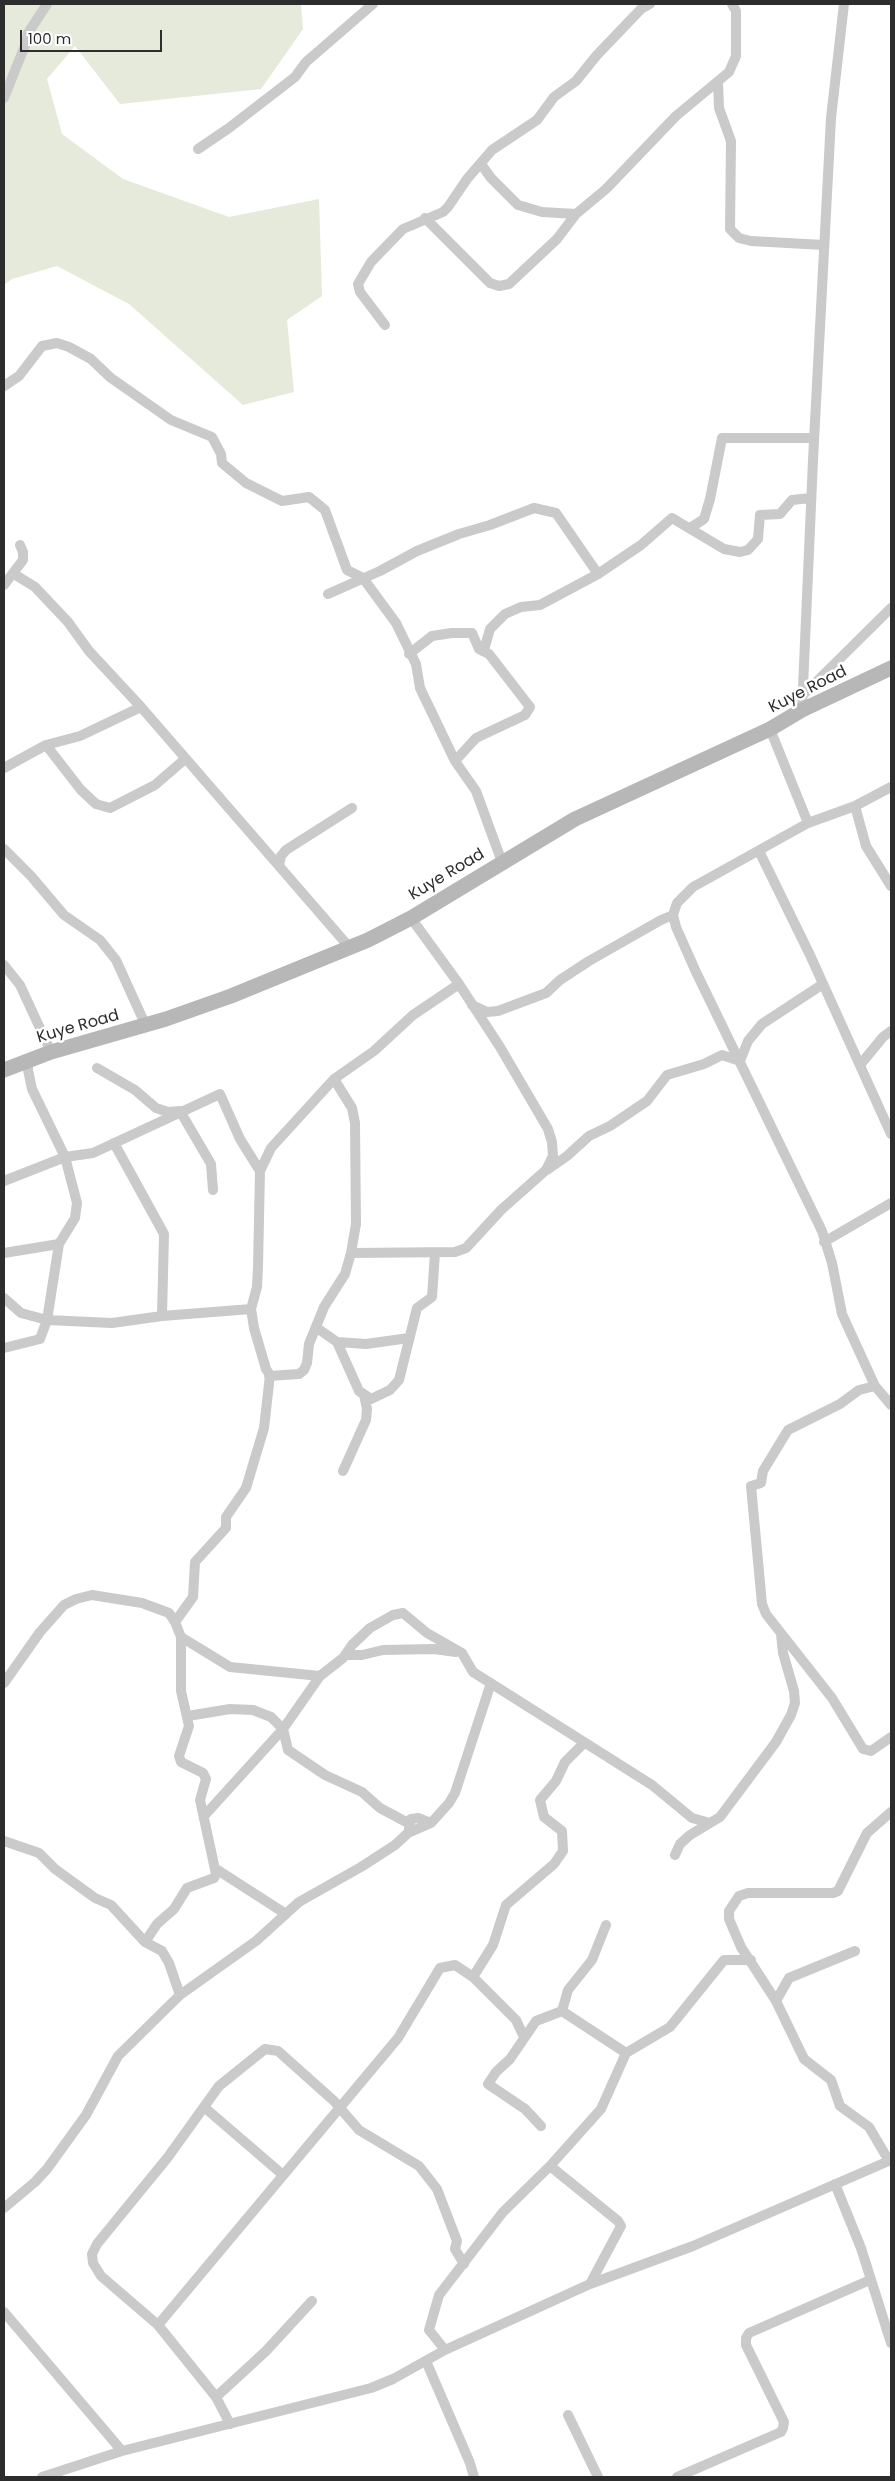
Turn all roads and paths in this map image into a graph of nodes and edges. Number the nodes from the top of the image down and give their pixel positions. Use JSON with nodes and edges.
{"nodes":[{"id":1,"x":47,"y":4,"type":"edge"},
{"id":2,"x":373,"y":4,"type":"edge"},
{"id":3,"x":650,"y":4,"type":"edge"},
{"id":4,"x":732,"y":4,"type":"edge"},
{"id":5,"x":844,"y":4,"type":"edge"},
{"id":6,"x":718,"y":82,"type":"junction"},
{"id":7,"x":4,"y":98,"type":"edge"},
{"id":8,"x":198,"y":149,"type":"dead end"},
{"id":9,"x":481,"y":164,"type":"junction"},
{"id":10,"x":576,"y":214,"type":"junction"},
{"id":11,"x":425,"y":218,"type":"junction"},
{"id":12,"x":824,"y":246,"type":"junction"},
{"id":13,"x":385,"y":325,"type":"dead end"},
{"id":14,"x":4,"y":386,"type":"edge"},
{"id":15,"x":814,"y":438,"type":"junction"},
{"id":16,"x":811,"y":498,"type":"junction"},
{"id":17,"x":690,"y":528,"type":"junction"},
{"id":18,"x":20,"y":545,"type":"dead end"},
{"id":19,"x":14,"y":574,"type":"junction"},
{"id":20,"x":598,"y":574,"type":"junction"},
{"id":21,"x":363,"y":578,"type":"junction"},
{"id":22,"x":4,"y":586,"type":"edge"},
{"id":23,"x":328,"y":594,"type":"dead end"},
{"id":24,"x":891,"y":608,"type":"edge"},
{"id":25,"x":484,"y":650,"type":"junction"},
{"id":26,"x":410,"y":654,"type":"junction"},
{"id":27,"x":891,"y":668,"type":"edge"},
{"id":28,"x":802,"y":703,"type":"junction"},
{"id":29,"x":141,"y":706,"type":"junction"},
{"id":30,"x":770,"y":729,"type":"junction"},
{"id":31,"x":46,"y":745,"type":"junction"},
{"id":32,"x":185,"y":759,"type":"junction"},
{"id":33,"x":455,"y":761,"type":"junction"},
{"id":34,"x":4,"y":768,"type":"edge"},
{"id":35,"x":891,"y":788,"type":"edge"},
{"id":36,"x":855,"y":806,"type":"junction"},
{"id":37,"x":352,"y":808,"type":"dead end"},
{"id":38,"x":808,"y":823,"type":"junction"},
{"id":39,"x":4,"y":849,"type":"edge"},
{"id":40,"x":759,"y":851,"type":"junction"},
{"id":41,"x":502,"y":862,"type":"junction"},
{"id":42,"x":279,"y":866,"type":"junction"},
{"id":43,"x":891,"y":886,"type":"edge"},
{"id":44,"x":674,"y":915,"type":"junction"},
{"id":45,"x":411,"y":918,"type":"junction"},
{"id":46,"x":350,"y":948,"type":"junction"},
{"id":47,"x":4,"y":965,"type":"edge"},
{"id":48,"x":459,"y":984,"type":"junction"},
{"id":49,"x":823,"y":984,"type":"junction"},
{"id":50,"x":471,"y":1005,"type":"junction"},
{"id":51,"x":146,"y":1026,"type":"junction"},
{"id":52,"x":891,"y":1031,"type":"edge"},
{"id":53,"x":50,"y":1052,"type":"junction"},
{"id":54,"x":28,"y":1060,"type":"junction"},
{"id":55,"x":740,"y":1061,"type":"junction"},
{"id":56,"x":860,"y":1066,"type":"junction"},
{"id":57,"x":97,"y":1068,"type":"dead end"},
{"id":58,"x":4,"y":1070,"type":"edge"},
{"id":59,"x":334,"y":1079,"type":"junction"},
{"id":60,"x":180,"y":1111,"type":"junction"},
{"id":61,"x":891,"y":1134,"type":"edge"},
{"id":62,"x":114,"y":1143,"type":"junction"},
{"id":63,"x":65,"y":1157,"type":"junction"},
{"id":64,"x":546,"y":1170,"type":"junction"},
{"id":65,"x":260,"y":1171,"type":"junction"},
{"id":66,"x":4,"y":1181,"type":"edge"},
{"id":67,"x":213,"y":1190,"type":"dead end"},
{"id":68,"x":891,"y":1204,"type":"edge"},
{"id":69,"x":824,"y":1242,"type":"junction"},
{"id":70,"x":59,"y":1244,"type":"junction"},
{"id":71,"x":4,"y":1253,"type":"edge"},
{"id":72,"x":352,"y":1253,"type":"junction"},
{"id":73,"x":435,"y":1253,"type":"junction"},
{"id":74,"x":4,"y":1298,"type":"edge"},
{"id":75,"x":251,"y":1309,"type":"junction"},
{"id":76,"x":162,"y":1316,"type":"junction"},
{"id":77,"x":47,"y":1320,"type":"junction"},
{"id":78,"x":317,"y":1328,"type":"junction"},
{"id":79,"x":409,"y":1338,"type":"junction"},
{"id":80,"x":337,"y":1342,"type":"junction"},
{"id":81,"x":4,"y":1348,"type":"edge"},
{"id":82,"x":269,"y":1376,"type":"junction"},
{"id":83,"x":875,"y":1386,"type":"junction"},
{"id":84,"x":364,"y":1395,"type":"junction"},
{"id":85,"x":891,"y":1405,"type":"edge"},
{"id":86,"x":344,"y":1471,"type":"dead end"},
{"id":87,"x":175,"y":1622,"type":"junction"},
{"id":88,"x":781,"y":1633,"type":"junction"},
{"id":89,"x":181,"y":1636,"type":"junction"},
{"id":90,"x":462,"y":1653,"type":"junction"},
{"id":91,"x":345,"y":1655,"type":"junction"},
{"id":92,"x":320,"y":1676,"type":"junction"},
{"id":93,"x":491,"y":1683,"type":"junction"},
{"id":94,"x":4,"y":1684,"type":"edge"},
{"id":95,"x":188,"y":1716,"type":"junction"},
{"id":96,"x":283,"y":1729,"type":"junction"},
{"id":97,"x":891,"y":1737,"type":"edge"},
{"id":98,"x":584,"y":1743,"type":"junction"},
{"id":99,"x":891,"y":1812,"type":"edge"},
{"id":100,"x":205,"y":1816,"type":"junction"},
{"id":101,"x":710,"y":1823,"type":"junction"},
{"id":102,"x":409,"y":1829,"type":"junction"},
{"id":103,"x":4,"y":1841,"type":"edge"},
{"id":104,"x":675,"y":1855,"type":"dead end"},
{"id":105,"x":216,"y":1869,"type":"junction"},
{"id":106,"x":286,"y":1914,"type":"junction"},
{"id":107,"x":606,"y":1925,"type":"dead end"},
{"id":108,"x":145,"y":1942,"type":"junction"},
{"id":109,"x":741,"y":1947,"type":"junction"},
{"id":110,"x":855,"y":1951,"type":"dead end"},
{"id":111,"x":734,"y":1960,"type":"junction"},
{"id":112,"x":751,"y":1960,"type":"junction"},
{"id":113,"x":473,"y":1977,"type":"junction"},
{"id":114,"x":180,"y":1996,"type":"junction"},
{"id":115,"x":776,"y":2001,"type":"junction"},
{"id":116,"x":562,"y":2011,"type":"junction"},
{"id":117,"x":516,"y":2020,"type":"junction"},
{"id":118,"x":536,"y":2021,"type":"junction"},
{"id":119,"x":524,"y":2038,"type":"junction"},
{"id":120,"x":626,"y":2053,"type":"junction"},
{"id":121,"x":204,"y":2107,"type":"junction"},
{"id":122,"x":340,"y":2109,"type":"junction"},
{"id":123,"x":541,"y":2126,"type":"dead end"},
{"id":124,"x":890,"y":2160,"type":"edge"},
{"id":125,"x":550,"y":2166,"type":"junction"},
{"id":126,"x":283,"y":2175,"type":"junction"},
{"id":127,"x":835,"y":2184,"type":"junction"},
{"id":128,"x":4,"y":2208,"type":"edge"},
{"id":129,"x":464,"y":2264,"type":"junction"},
{"id":130,"x":870,"y":2280,"type":"junction"},
{"id":131,"x":590,"y":2284,"type":"junction"},
{"id":132,"x":312,"y":2301,"type":"dead end"},
{"id":133,"x":4,"y":2312,"type":"edge"},
{"id":134,"x":158,"y":2325,"type":"junction"},
{"id":135,"x":889,"y":2332,"type":"edge"},
{"id":136,"x":891,"y":2343,"type":"edge"},
{"id":137,"x":445,"y":2350,"type":"junction"},
{"id":138,"x":426,"y":2361,"type":"junction"},
{"id":139,"x":216,"y":2397,"type":"junction"},
{"id":140,"x":568,"y":2415,"type":"dead end"},
{"id":141,"x":230,"y":2424,"type":"junction"},
{"id":142,"x":122,"y":2451,"type":"junction"},
{"id":143,"x":42,"y":2477,"type":"edge"},
{"id":144,"x":474,"y":2477,"type":"edge"},
{"id":145,"x":598,"y":2477,"type":"edge"},
{"id":146,"x":678,"y":2477,"type":"edge"}],
"edges":[{"from":1,"to":7,"type":"street"},
{"from":2,"to":8,"type":"street"},
{"from":3,"to":9,"type":"street"},
{"from":4,"to":6,"type":"street"},
{"from":5,"to":12,"type":"street"},
{"from":6,"to":10,"type":"street"},
{"from":6,"to":12,"type":"street"},
{"from":9,"to":10,"type":"street"},
{"from":9,"to":11,"type":"street"},
{"from":10,"to":11,"type":"street"},
{"from":11,"to":13,"type":"street"},
{"from":12,"to":15,"type":"street"},
{"from":14,"to":21,"type":"street"},
{"from":15,"to":16,"type":"street"},
{"from":15,"to":17,"type":"street"},
{"from":16,"to":17,"type":"street"},
{"from":16,"to":28,"type":"street"},
{"from":17,"to":20,"type":"street"},
{"from":18,"to":19,"type":"street"},
{"from":19,"to":22,"type":"street"},
{"from":19,"to":29,"type":"street"},
{"from":20,"to":21,"type":"street"},
{"from":20,"to":25,"type":"street"},
{"from":21,"to":23,"type":"street"},
{"from":21,"to":26,"type":"street"},
{"from":24,"to":28,"type":"street"},
{"from":25,"to":26,"type":"street"},
{"from":25,"to":33,"type":"street"},
{"from":26,"to":33,"type":"street"},
{"from":27,"to":28,"type":"street","name":"Kuye Road"},
{"from":28,"to":30,"type":"street","name":"Kuye Road"},
{"from":29,"to":31,"type":"street"},
{"from":29,"to":32,"type":"street"},
{"from":30,"to":38,"type":"street"},
{"from":30,"to":41,"type":"street","name":"Kuye Road"},
{"from":31,"to":32,"type":"street"},
{"from":31,"to":34,"type":"street"},
{"from":32,"to":42,"type":"street"},
{"from":33,"to":41,"type":"street"},
{"from":35,"to":36,"type":"street"},
{"from":36,"to":38,"type":"street"},
{"from":36,"to":43,"type":"street"},
{"from":37,"to":42,"type":"street"},
{"from":38,"to":40,"type":"street"},
{"from":39,"to":51,"type":"street"},
{"from":40,"to":44,"type":"street"},
{"from":40,"to":49,"type":"street"},
{"from":41,"to":45,"type":"street","name":"Kuye Road"},
{"from":42,"to":46,"type":"street"},
{"from":44,"to":50,"type":"street"},
{"from":44,"to":55,"type":"street"},
{"from":45,"to":46,"type":"street","name":"Kuye Road"},
{"from":45,"to":48,"type":"street"},
{"from":46,"to":51,"type":"street","name":"Kuye Road"},
{"from":47,"to":53,"type":"street"},
{"from":48,"to":50,"type":"street"},
{"from":48,"to":59,"type":"street"},
{"from":49,"to":55,"type":"street"},
{"from":49,"to":56,"type":"street"},
{"from":50,"to":64,"type":"street"},
{"from":51,"to":53,"type":"street","name":"Kuye Road"},
{"from":52,"to":56,"type":"street"},
{"from":53,"to":54,"type":"street","name":"Kuye Road"},
{"from":54,"to":58,"type":"street","name":"Kuye Road"},
{"from":54,"to":63,"type":"street"},
{"from":55,"to":64,"type":"street"},
{"from":55,"to":69,"type":"street"},
{"from":56,"to":61,"type":"street"},
{"from":57,"to":60,"type":"street"},
{"from":59,"to":65,"type":"street"},
{"from":59,"to":72,"type":"street"},
{"from":60,"to":62,"type":"street"},
{"from":60,"to":65,"type":"street"},
{"from":60,"to":67,"type":"street"},
{"from":62,"to":63,"type":"street"},
{"from":62,"to":76,"type":"street"},
{"from":63,"to":66,"type":"street"},
{"from":63,"to":70,"type":"street"},
{"from":64,"to":73,"type":"street"},
{"from":65,"to":75,"type":"street"},
{"from":68,"to":69,"type":"street"},
{"from":69,"to":83,"type":"street"},
{"from":70,"to":71,"type":"street"},
{"from":70,"to":77,"type":"street"},
{"from":72,"to":73,"type":"street"},
{"from":72,"to":78,"type":"street"},
{"from":73,"to":79,"type":"street"},
{"from":74,"to":77,"type":"street"},
{"from":75,"to":76,"type":"street"},
{"from":75,"to":82,"type":"street"},
{"from":76,"to":77,"type":"street"},
{"from":77,"to":81,"type":"street"},
{"from":78,"to":80,"type":"street"},
{"from":78,"to":82,"type":"street"},
{"from":79,"to":80,"type":"street"},
{"from":79,"to":84,"type":"street"},
{"from":80,"to":84,"type":"street"},
{"from":82,"to":87,"type":"street"},
{"from":83,"to":85,"type":"street"},
{"from":83,"to":88,"type":"street"},
{"from":84,"to":86,"type":"street"},
{"from":87,"to":89,"type":"street"},
{"from":87,"to":94,"type":"street"},
{"from":88,"to":97,"type":"street"},
{"from":88,"to":101,"type":"street"},
{"from":89,"to":92,"type":"street"},
{"from":89,"to":95,"type":"street"},
{"from":90,"to":91,"type":"street"},
{"from":90,"to":91,"type":"street"},
{"from":90,"to":93,"type":"street"},
{"from":91,"to":92,"type":"street"},
{"from":92,"to":96,"type":"street"},
{"from":93,"to":98,"type":"street"},
{"from":93,"to":102,"type":"street"},
{"from":95,"to":96,"type":"street"},
{"from":95,"to":100,"type":"street"},
{"from":96,"to":100,"type":"street"},
{"from":96,"to":102,"type":"street"},
{"from":98,"to":101,"type":"street"},
{"from":98,"to":113,"type":"street"},
{"from":99,"to":109,"type":"street"},
{"from":100,"to":105,"type":"street"},
{"from":101,"to":104,"type":"street"},
{"from":102,"to":106,"type":"street"},
{"from":103,"to":108,"type":"street"},
{"from":105,"to":106,"type":"street"},
{"from":105,"to":108,"type":"street"},
{"from":106,"to":114,"type":"street"},
{"from":107,"to":116,"type":"street"},
{"from":108,"to":114,"type":"street"},
{"from":109,"to":111,"type":"street"},
{"from":109,"to":112,"type":"street"},
{"from":110,"to":115,"type":"street"},
{"from":111,"to":112,"type":"street"},
{"from":111,"to":120,"type":"street"},
{"from":112,"to":115,"type":"street"},
{"from":113,"to":117,"type":"street"},
{"from":113,"to":122,"type":"street"},
{"from":114,"to":128,"type":"street"},
{"from":115,"to":124,"type":"street"},
{"from":116,"to":118,"type":"street"},
{"from":116,"to":120,"type":"street"},
{"from":117,"to":118,"type":"street"},
{"from":117,"to":119,"type":"street"},
{"from":118,"to":119,"type":"street"},
{"from":119,"to":123,"type":"street"},
{"from":120,"to":125,"type":"street"},
{"from":121,"to":122,"type":"street"},
{"from":121,"to":126,"type":"street"},
{"from":121,"to":134,"type":"street"},
{"from":122,"to":126,"type":"street"},
{"from":122,"to":129,"type":"street"},
{"from":124,"to":127,"type":"street"},
{"from":125,"to":129,"type":"street"},
{"from":125,"to":131,"type":"street"},
{"from":126,"to":134,"type":"street"},
{"from":127,"to":130,"type":"street"},
{"from":127,"to":131,"type":"street"},
{"from":129,"to":137,"type":"street"},
{"from":130,"to":135,"type":"street"},
{"from":130,"to":146,"type":"street"},
{"from":131,"to":137,"type":"street"},
{"from":132,"to":139,"type":"street"},
{"from":133,"to":142,"type":"street"},
{"from":134,"to":139,"type":"street"},
{"from":135,"to":136,"type":"street"},
{"from":137,"to":138,"type":"street"},
{"from":138,"to":141,"type":"street"},
{"from":138,"to":144,"type":"street"},
{"from":139,"to":141,"type":"street"},
{"from":140,"to":145,"type":"street"},
{"from":141,"to":142,"type":"street"},
{"from":142,"to":143,"type":"street"}]}
